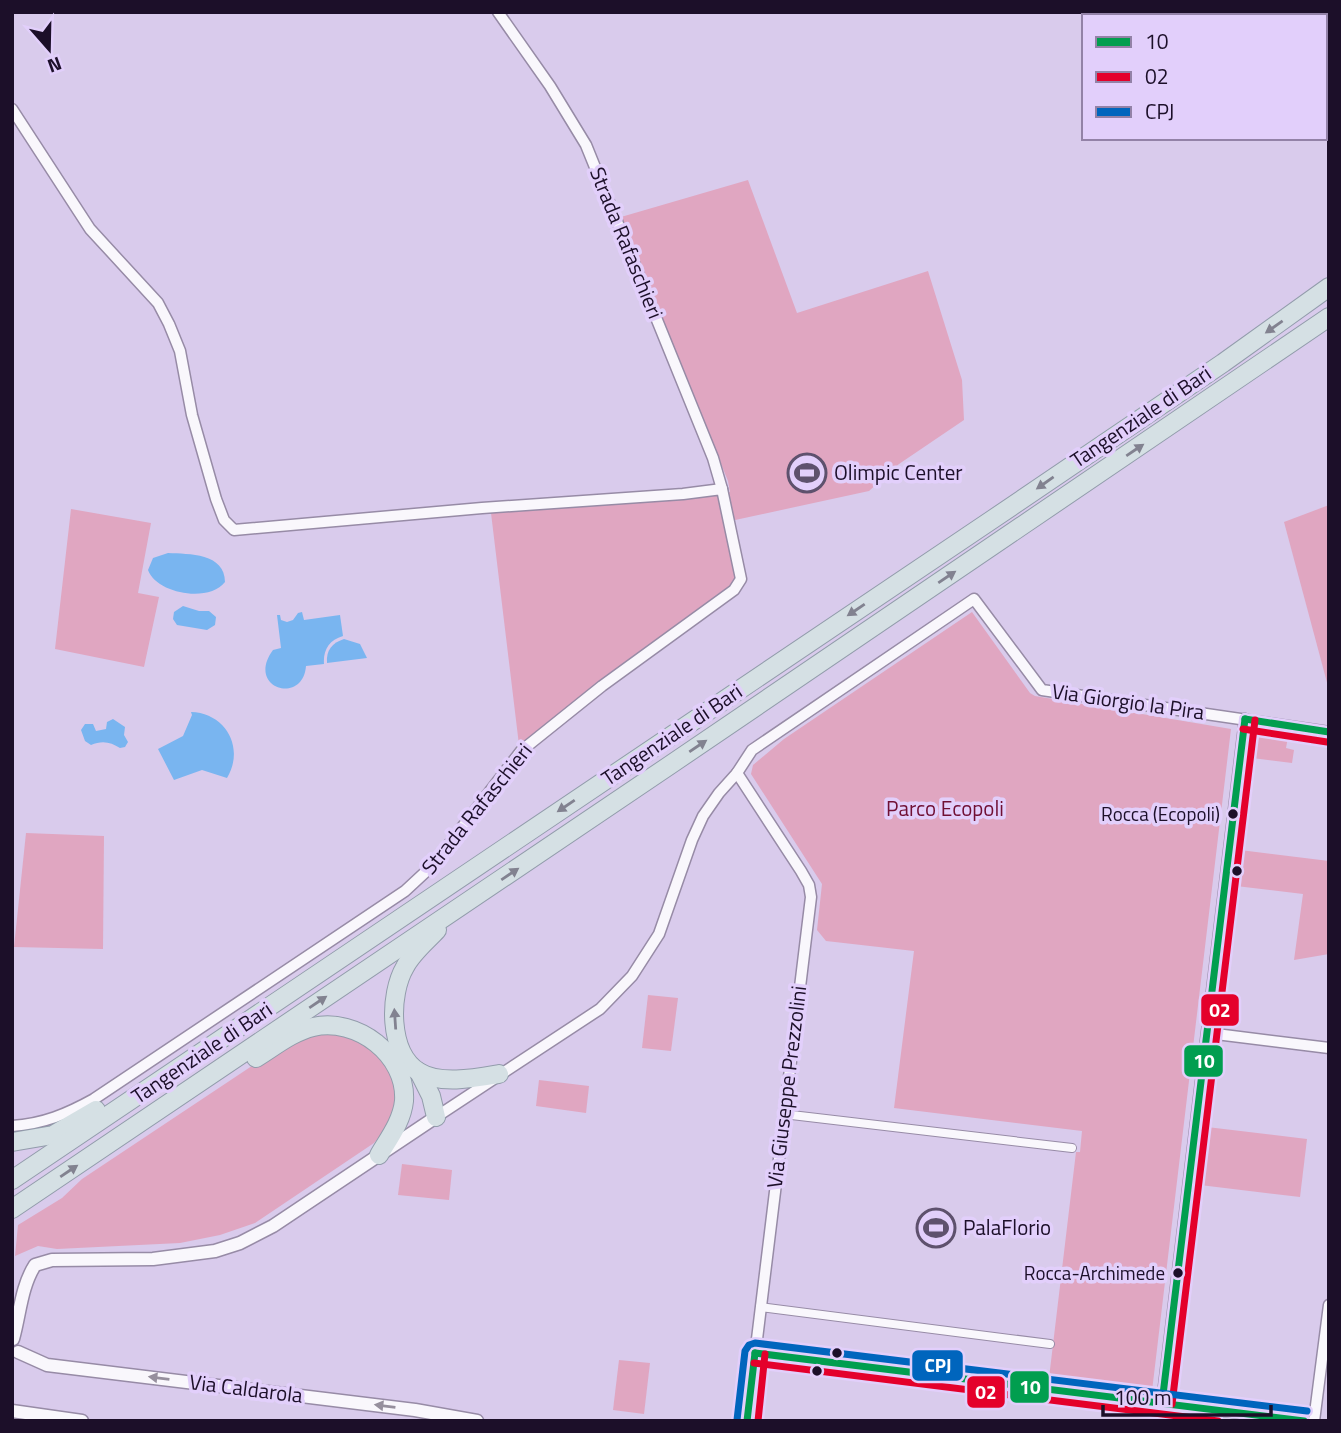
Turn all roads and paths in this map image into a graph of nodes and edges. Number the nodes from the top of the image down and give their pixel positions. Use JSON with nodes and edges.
{"nodes":[{"id":1,"x":498,"y":12,"type":"edge"},
{"id":2,"x":12,"y":109,"type":"edge"},
{"id":3,"x":1329,"y":287,"type":"edge"},
{"id":4,"x":1329,"y":317,"type":"edge"},
{"id":5,"x":722,"y":489,"type":"junction"},
{"id":6,"x":1245,"y":719,"type":"junction"},
{"id":7,"x":1329,"y":732,"type":"edge"},
{"id":8,"x":737,"y":773,"type":"junction"},
{"id":9,"x":453,"y":911,"type":"junction"},
{"id":10,"x":1208,"y":1033,"type":"junction"},
{"id":11,"x":1329,"y":1048,"type":"edge"},
{"id":12,"x":418,"y":1072,"type":"junction"},
{"id":13,"x":499,"y":1074,"type":"junction"},
{"id":14,"x":163,"y":1080,"type":"junction"},
{"id":15,"x":404,"y":1088,"type":"junction"},
{"id":16,"x":175,"y":1099,"type":"junction"},
{"id":17,"x":783,"y":1114,"type":"junction"},
{"id":18,"x":436,"y":1117,"type":"junction"},
{"id":19,"x":12,"y":1126,"type":"edge"},
{"id":20,"x":12,"y":1143,"type":"edge"},
{"id":21,"x":1072,"y":1149,"type":"dead end"},
{"id":22,"x":379,"y":1155,"type":"junction"},
{"id":23,"x":12,"y":1180,"type":"edge"},
{"id":24,"x":12,"y":1209,"type":"edge"},
{"id":25,"x":1329,"y":1305,"type":"edge"},
{"id":26,"x":760,"y":1307,"type":"junction"},
{"id":27,"x":12,"y":1339,"type":"edge"},
{"id":28,"x":1049,"y":1344,"type":"dead end"},
{"id":29,"x":755,"y":1353,"type":"junction"},
{"id":30,"x":15,"y":1355,"type":"edge"},
{"id":31,"x":1162,"y":1403,"type":"junction"},
{"id":32,"x":12,"y":1411,"type":"edge"},
{"id":33,"x":415,"y":1415,"type":"edge"},
{"id":34,"x":82,"y":1421,"type":"edge"},
{"id":35,"x":477,"y":1421,"type":"edge"},
{"id":36,"x":747,"y":1421,"type":"edge"},
{"id":37,"x":1306,"y":1421,"type":"edge"},
{"id":38,"x":1314,"y":1421,"type":"edge"}],
"edges":[{"from":1,"to":5,"type":"street","name":"Strada Rafaschieri"},
{"from":2,"to":5,"type":"street"},
{"from":3,"to":14,"type":"highway","name":"Tangenziale di Bari","one_way":true},
{"from":9,"to":4,"type":"highway","name":"Tangenziale di Bari","one_way":true},
{"from":5,"to":19,"type":"street","name":"Strada Rafaschieri"},
{"from":6,"to":7,"type":"street","name":"Via Giorgio la Pira"},
{"from":6,"to":8,"type":"street","name":"Via Giorgio la Pira"},
{"from":6,"to":10,"type":"street"},
{"from":8,"to":13,"type":"street"},
{"from":8,"to":17,"type":"street","name":"Via Giuseppe Prezzolini"},
{"from":12,"to":9,"type":"highway","one_way":true},
{"from":16,"to":9,"type":"highway","name":"Tangenziale di Bari","one_way":true},
{"from":10,"to":11,"type":"street"},
{"from":10,"to":31,"type":"street"},
{"from":12,"to":13,"type":"highway"},
{"from":12,"to":18,"type":"highway"},
{"from":13,"to":18,"type":"street"},
{"from":14,"to":20,"type":"highway"},
{"from":14,"to":23,"type":"highway","name":"Tangenziale di Bari"},
{"from":15,"to":16,"type":"highway"},
{"from":15,"to":18,"type":"highway"},
{"from":15,"to":22,"type":"highway"},
{"from":24,"to":16,"type":"highway","name":"Tangenziale di Bari","one_way":true},
{"from":17,"to":21,"type":"street"},
{"from":17,"to":26,"type":"street","name":"Via Giuseppe Prezzolini"},
{"from":18,"to":22,"type":"street"},
{"from":22,"to":27,"type":"street"},
{"from":25,"to":38,"type":"street"},
{"from":26,"to":28,"type":"street"},
{"from":26,"to":29,"type":"street","name":"Via Giuseppe Prezzolini"},
{"from":27,"to":30,"type":"street"},
{"from":29,"to":31,"type":"street"},
{"from":29,"to":36,"type":"street","name":"Via Giuseppe Prezzolini"},
{"from":33,"to":30,"type":"street","name":"Via Caldarola","one_way":true},
{"from":31,"to":37,"type":"street"},
{"from":32,"to":34,"type":"street"},
{"from":33,"to":35,"type":"street","name":"Via Caldarola"}]}
